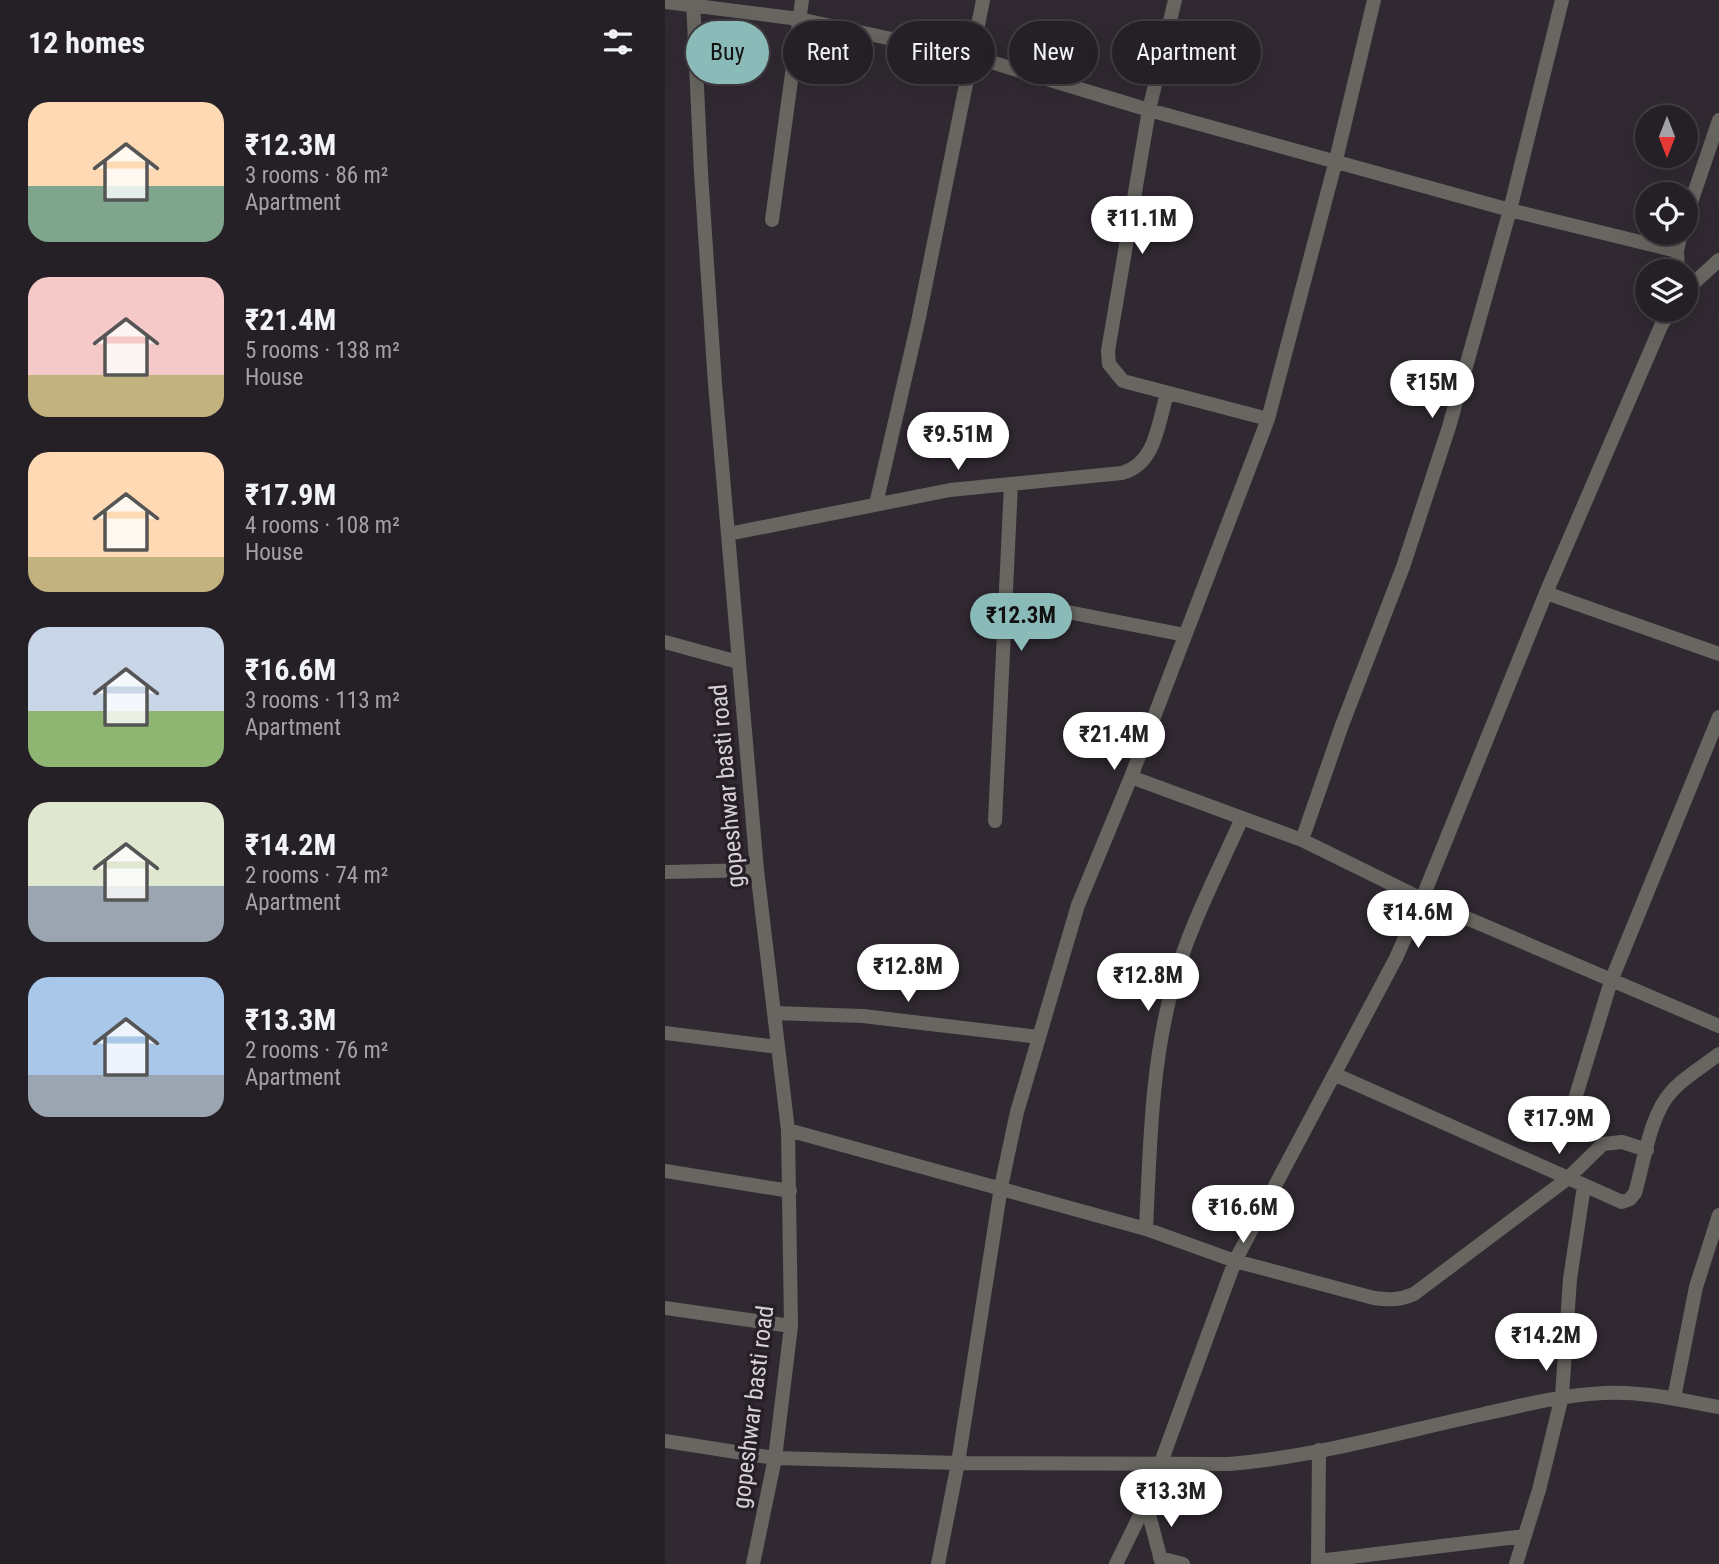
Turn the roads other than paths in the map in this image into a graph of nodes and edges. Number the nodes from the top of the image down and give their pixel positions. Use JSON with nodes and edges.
{"nodes":[{"id":1,"x":802,"y":0,"type":"edge"},
{"id":2,"x":983,"y":0,"type":"edge"},
{"id":3,"x":1175,"y":0,"type":"edge"},
{"id":4,"x":1374,"y":0,"type":"edge"},
{"id":5,"x":1562,"y":0,"type":"edge"},
{"id":6,"x":665,"y":2,"type":"edge"},
{"id":7,"x":693,"y":3,"type":"edge"},
{"id":8,"x":799,"y":19,"type":"junction"},
{"id":9,"x":978,"y":21,"type":"edge"},
{"id":10,"x":887,"y":38,"type":"edge"},
{"id":11,"x":995,"y":63,"type":"edge"},
{"id":12,"x":965,"y":84,"type":"edge"},
{"id":13,"x":1149,"y":110,"type":"junction"},
{"id":14,"x":1719,"y":120,"type":"edge"},
{"id":15,"x":1336,"y":160,"type":"junction"},
{"id":16,"x":1698,"y":182,"type":"edge"},
{"id":17,"x":1510,"y":210,"type":"junction"},
{"id":18,"x":772,"y":220,"type":"dead end"},
{"id":19,"x":1678,"y":245,"type":"edge"},
{"id":20,"x":1677,"y":251,"type":"junction"},
{"id":21,"x":1677,"y":259,"type":"edge"},
{"id":22,"x":1719,"y":260,"type":"edge"},
{"id":23,"x":1698,"y":279,"type":"edge"},
{"id":24,"x":1664,"y":322,"type":"edge"},
{"id":25,"x":1167,"y":394,"type":"junction"},
{"id":26,"x":1268,"y":419,"type":"junction"},
{"id":27,"x":1011,"y":484,"type":"junction"},
{"id":28,"x":876,"y":504,"type":"junction"},
{"id":29,"x":728,"y":534,"type":"junction"},
{"id":30,"x":1546,"y":593,"type":"junction"},
{"id":31,"x":1006,"y":600,"type":"junction"},
{"id":32,"x":1185,"y":635,"type":"junction"},
{"id":33,"x":665,"y":642,"type":"edge"},
{"id":34,"x":1719,"y":653,"type":"edge"},
{"id":35,"x":739,"y":662,"type":"junction"},
{"id":36,"x":1719,"y":717,"type":"edge"},
{"id":37,"x":1131,"y":777,"type":"junction"},
{"id":38,"x":1242,"y":818,"type":"junction"},
{"id":39,"x":995,"y":821,"type":"dead end"},
{"id":40,"x":1301,"y":840,"type":"junction"},
{"id":41,"x":757,"y":870,"type":"junction"},
{"id":42,"x":665,"y":872,"type":"edge"},
{"id":43,"x":1422,"y":899,"type":"junction"},
{"id":44,"x":1611,"y":981,"type":"junction"},
{"id":45,"x":774,"y":1013,"type":"junction"},
{"id":46,"x":1719,"y":1026,"type":"edge"},
{"id":47,"x":665,"y":1033,"type":"edge"},
{"id":48,"x":1039,"y":1037,"type":"junction"},
{"id":49,"x":778,"y":1047,"type":"junction"},
{"id":50,"x":1719,"y":1055,"type":"edge"},
{"id":51,"x":1334,"y":1074,"type":"junction"},
{"id":52,"x":1575,"y":1099,"type":"dead end"},
{"id":53,"x":788,"y":1130,"type":"junction"},
{"id":54,"x":1647,"y":1150,"type":"junction"},
{"id":55,"x":665,"y":1171,"type":"edge"},
{"id":56,"x":1567,"y":1179,"type":"junction"},
{"id":57,"x":1584,"y":1186,"type":"junction"},
{"id":58,"x":1001,"y":1187,"type":"junction"},
{"id":59,"x":790,"y":1191,"type":"junction"},
{"id":60,"x":1719,"y":1215,"type":"edge"},
{"id":61,"x":1146,"y":1229,"type":"junction"},
{"id":62,"x":1235,"y":1261,"type":"junction"},
{"id":63,"x":665,"y":1308,"type":"edge"},
{"id":64,"x":791,"y":1326,"type":"junction"},
{"id":65,"x":1562,"y":1396,"type":"junction"},
{"id":66,"x":1674,"y":1398,"type":"junction"},
{"id":67,"x":1719,"y":1407,"type":"edge"},
{"id":68,"x":665,"y":1441,"type":"edge"},
{"id":69,"x":1319,"y":1450,"type":"junction"},
{"id":70,"x":775,"y":1458,"type":"junction"},
{"id":71,"x":958,"y":1463,"type":"junction"},
{"id":72,"x":1159,"y":1463,"type":"junction"},
{"id":73,"x":1146,"y":1503,"type":"junction"},
{"id":74,"x":1525,"y":1536,"type":"junction"},
{"id":75,"x":1161,"y":1561,"type":"edge"},
{"id":76,"x":1318,"y":1563,"type":"edge"},
{"id":77,"x":755,"y":1564,"type":"edge"},
{"id":78,"x":938,"y":1564,"type":"edge"},
{"id":79,"x":1116,"y":1564,"type":"edge"},
{"id":80,"x":1183,"y":1564,"type":"edge"},
{"id":81,"x":1516,"y":1564,"type":"edge"}],
"edges":[{"from":1,"to":8,"type":"street"},
{"from":2,"to":9,"type":"street"},
{"from":3,"to":13,"type":"street"},
{"from":4,"to":15,"type":"street"},
{"from":5,"to":17,"type":"street"},
{"from":6,"to":7,"type":"street"},
{"from":7,"to":8,"type":"street"},
{"from":7,"to":29,"type":"street","name":"gopeshwar basti road"},
{"from":8,"to":10,"type":"street"},
{"from":8,"to":18,"type":"street"},
{"from":11,"to":13,"type":"street"},
{"from":12,"to":28,"type":"street"},
{"from":13,"to":15,"type":"street"},
{"from":13,"to":25,"type":"street"},
{"from":14,"to":16,"type":"street"},
{"from":15,"to":17,"type":"street"},
{"from":15,"to":26,"type":"street"},
{"from":17,"to":20,"type":"street"},
{"from":17,"to":40,"type":"street"},
{"from":19,"to":20,"type":"street"},
{"from":20,"to":21,"type":"street"},
{"from":22,"to":23,"type":"street"},
{"from":24,"to":30,"type":"street"},
{"from":25,"to":26,"type":"street"},
{"from":25,"to":27,"type":"street"},
{"from":26,"to":32,"type":"street"},
{"from":27,"to":28,"type":"street"},
{"from":27,"to":31,"type":"street"},
{"from":28,"to":29,"type":"street"},
{"from":29,"to":35,"type":"street","name":"gopeshwar basti road"},
{"from":30,"to":34,"type":"street"},
{"from":30,"to":43,"type":"street"},
{"from":31,"to":32,"type":"street"},
{"from":31,"to":39,"type":"street"},
{"from":32,"to":37,"type":"street"},
{"from":33,"to":35,"type":"street"},
{"from":35,"to":41,"type":"street","name":"gopeshwar basti road"},
{"from":36,"to":44,"type":"street"},
{"from":37,"to":38,"type":"street"},
{"from":37,"to":48,"type":"street"},
{"from":38,"to":40,"type":"street"},
{"from":38,"to":61,"type":"street"},
{"from":40,"to":43,"type":"street"},
{"from":41,"to":42,"type":"street"},
{"from":41,"to":45,"type":"street","name":"gopeshwar basti road"},
{"from":43,"to":44,"type":"street"},
{"from":43,"to":51,"type":"street"},
{"from":44,"to":46,"type":"street"},
{"from":44,"to":52,"type":"street"},
{"from":45,"to":48,"type":"street"},
{"from":45,"to":49,"type":"street","name":"gopeshwar basti road"},
{"from":47,"to":49,"type":"street"},
{"from":48,"to":58,"type":"street"},
{"from":49,"to":53,"type":"street","name":"gopeshwar basti road"},
{"from":50,"to":54,"type":"street"},
{"from":51,"to":56,"type":"street"},
{"from":51,"to":62,"type":"street"},
{"from":53,"to":58,"type":"street"},
{"from":53,"to":59,"type":"street","name":"gopeshwar basti road"},
{"from":54,"to":56,"type":"street"},
{"from":54,"to":57,"type":"street"},
{"from":55,"to":59,"type":"street"},
{"from":56,"to":57,"type":"street"},
{"from":56,"to":62,"type":"street"},
{"from":57,"to":65,"type":"street"},
{"from":58,"to":61,"type":"street"},
{"from":58,"to":71,"type":"street"},
{"from":59,"to":64,"type":"street","name":"gopeshwar basti road"},
{"from":60,"to":66,"type":"street"},
{"from":61,"to":62,"type":"street"},
{"from":62,"to":72,"type":"street"},
{"from":63,"to":64,"type":"street"},
{"from":64,"to":70,"type":"street","name":"gopeshwar basti road"},
{"from":65,"to":66,"type":"street"},
{"from":65,"to":69,"type":"street"},
{"from":65,"to":74,"type":"street"},
{"from":66,"to":67,"type":"street"},
{"from":68,"to":70,"type":"street"},
{"from":69,"to":72,"type":"street"},
{"from":69,"to":76,"type":"street"},
{"from":70,"to":71,"type":"street"},
{"from":70,"to":77,"type":"street","name":"gopeshwar basti road"},
{"from":71,"to":72,"type":"street"},
{"from":71,"to":78,"type":"street"},
{"from":72,"to":73,"type":"street"},
{"from":73,"to":75,"type":"street"},
{"from":73,"to":79,"type":"street"},
{"from":74,"to":76,"type":"street"},
{"from":74,"to":81,"type":"street"},
{"from":75,"to":80,"type":"street"}]}
